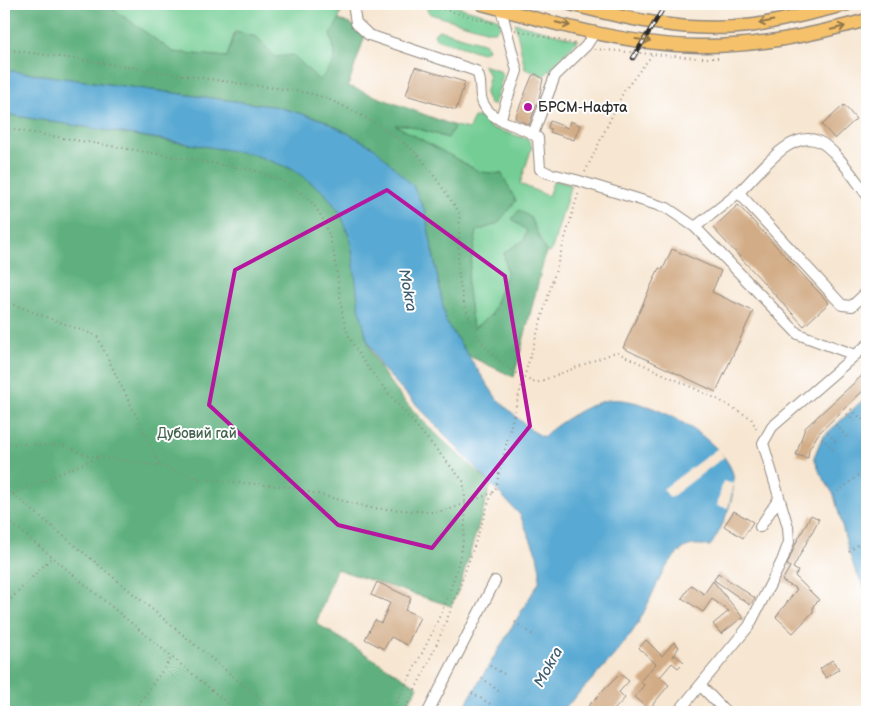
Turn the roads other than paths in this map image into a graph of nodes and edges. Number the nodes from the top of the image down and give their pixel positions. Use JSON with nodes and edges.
{"nodes":[{"id":1,"x":353,"y":4,"type":"edge"},
{"id":2,"x":482,"y":4,"type":"edge"},
{"id":3,"x":570,"y":4,"type":"edge"},
{"id":4,"x":848,"y":4,"type":"edge"},
{"id":5,"x":501,"y":9,"type":"junction"},
{"id":6,"x":867,"y":20,"type":"edge"},
{"id":7,"x":595,"y":32,"type":"junction"},
{"id":8,"x":500,"y":120,"type":"junction"},
{"id":9,"x":533,"y":134,"type":"junction"},
{"id":10,"x":738,"y":192,"type":"junction"},
{"id":11,"x":867,"y":194,"type":"edge"},
{"id":12,"x":695,"y":227,"type":"junction"},
{"id":13,"x":867,"y":292,"type":"edge"},
{"id":14,"x":867,"y":345,"type":"edge"},
{"id":15,"x":855,"y":355,"type":"junction"},
{"id":16,"x":778,"y":500,"type":"junction"},
{"id":17,"x":760,"y":527,"type":"dead end"},
{"id":18,"x":495,"y":581,"type":"dead end"},
{"id":19,"x":701,"y":686,"type":"junction"},
{"id":20,"x":428,"y":712,"type":"edge"},
{"id":21,"x":678,"y":712,"type":"edge"},
{"id":22,"x":726,"y":712,"type":"edge"}],
"edges":[{"from":1,"to":8,"type":"street"},
{"from":2,"to":5,"type":"main road"},
{"from":4,"to":3,"type":"main road","one_way":true},
{"from":5,"to":7,"type":"main road","one_way":true},
{"from":5,"to":8,"type":"street"},
{"from":7,"to":6,"type":"main road","one_way":true},
{"from":7,"to":9,"type":"street"},
{"from":8,"to":9,"type":"street"},
{"from":9,"to":12,"type":"street"},
{"from":10,"to":11,"type":"street"},
{"from":10,"to":12,"type":"street"},
{"from":10,"to":13,"type":"street"},
{"from":12,"to":15,"type":"street"},
{"from":14,"to":15,"type":"street"},
{"from":15,"to":16,"type":"street"},
{"from":16,"to":17,"type":"street"},
{"from":16,"to":19,"type":"street"},
{"from":18,"to":20,"type":"street"},
{"from":19,"to":21,"type":"street"},
{"from":19,"to":22,"type":"street"}]}
